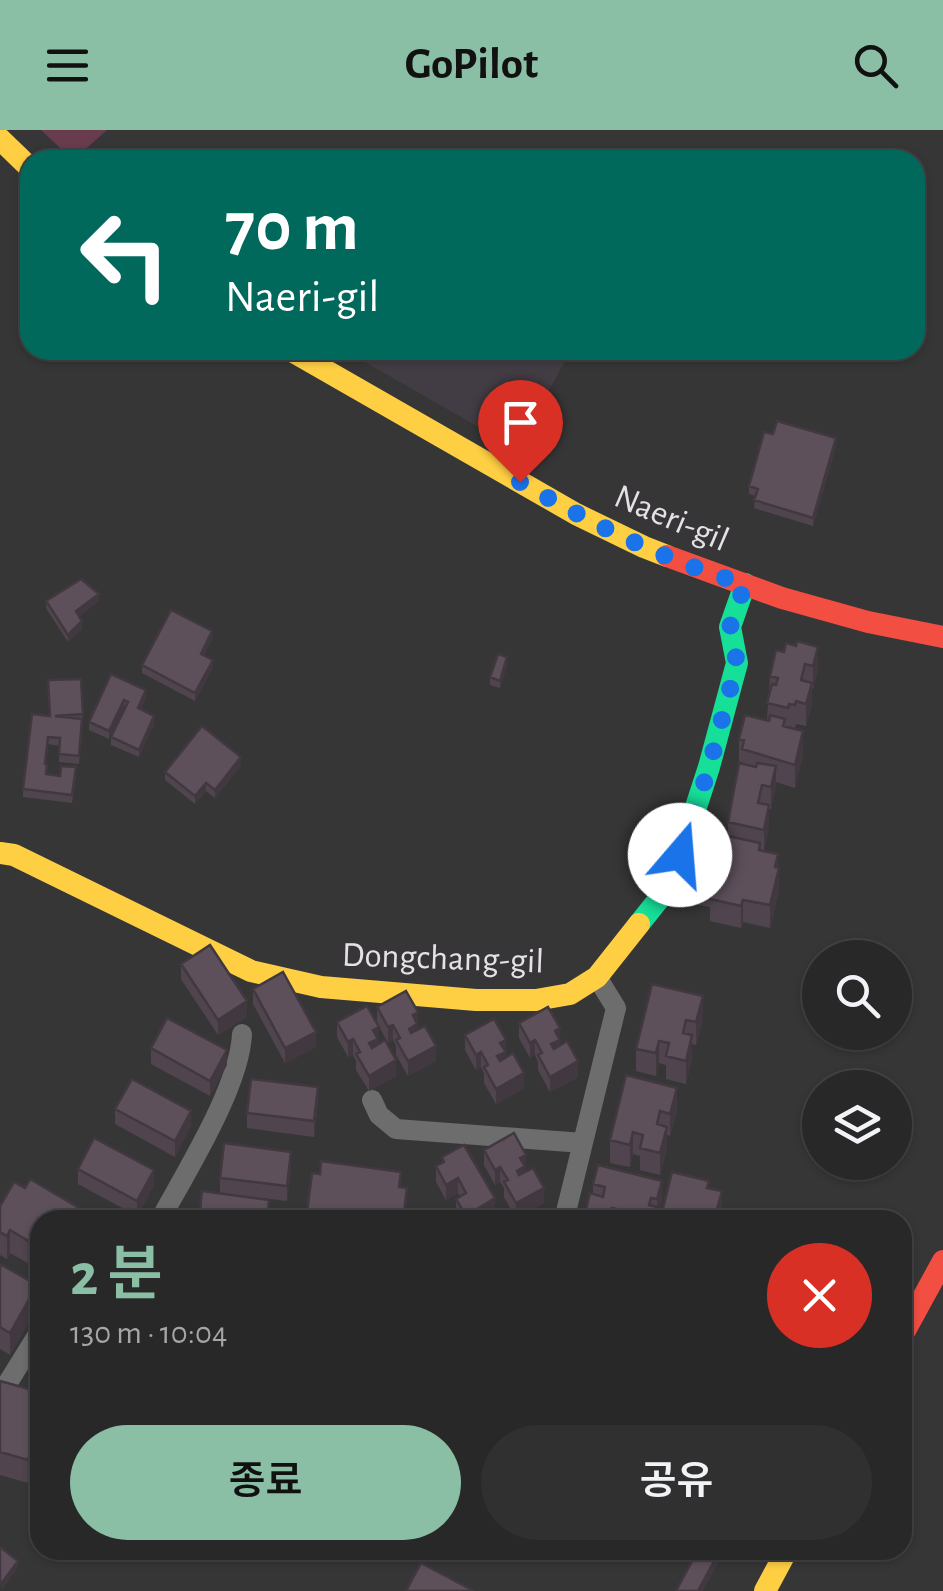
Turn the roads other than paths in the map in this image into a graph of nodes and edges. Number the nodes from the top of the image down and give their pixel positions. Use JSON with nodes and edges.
{"nodes":[{"id":1,"x":0,"y":139,"type":"edge"},
{"id":2,"x":20,"y":158,"type":"edge"},
{"id":3,"x":307,"y":360,"type":"edge"},
{"id":4,"x":745,"y":584,"type":"junction"},
{"id":5,"x":943,"y":637,"type":"edge"},
{"id":6,"x":0,"y":853,"type":"edge"},
{"id":7,"x":597,"y":977,"type":"junction"},
{"id":8,"x":242,"y":1034,"type":"dead end"},
{"id":9,"x":372,"y":1100,"type":"dead end"},
{"id":10,"x":583,"y":1143,"type":"junction"},
{"id":11,"x":165,"y":1210,"type":"edge"},
{"id":12,"x":566,"y":1210,"type":"edge"},
{"id":13,"x":943,"y":1262,"type":"edge"},
{"id":14,"x":912,"y":1318,"type":"edge"},
{"id":15,"x":30,"y":1350,"type":"edge"},
{"id":16,"x":9,"y":1390,"type":"edge"},
{"id":17,"x":782,"y":1560,"type":"edge"},
{"id":18,"x":765,"y":1591,"type":"edge"}],
"edges":[{"from":1,"to":2,"type":"street"},
{"from":3,"to":4,"type":"street","name":"Naeri-gil"},
{"from":4,"to":5,"type":"street","name":"Naeri-gil"},
{"from":4,"to":7,"type":"street","name":"Dongchang-gil"},
{"from":6,"to":7,"type":"street","name":"Dongchang-gil"},
{"from":7,"to":10,"type":"street"},
{"from":8,"to":11,"type":"street"},
{"from":9,"to":10,"type":"street"},
{"from":10,"to":12,"type":"street"},
{"from":13,"to":14,"type":"street"},
{"from":15,"to":16,"type":"street"},
{"from":17,"to":18,"type":"street"}]}
